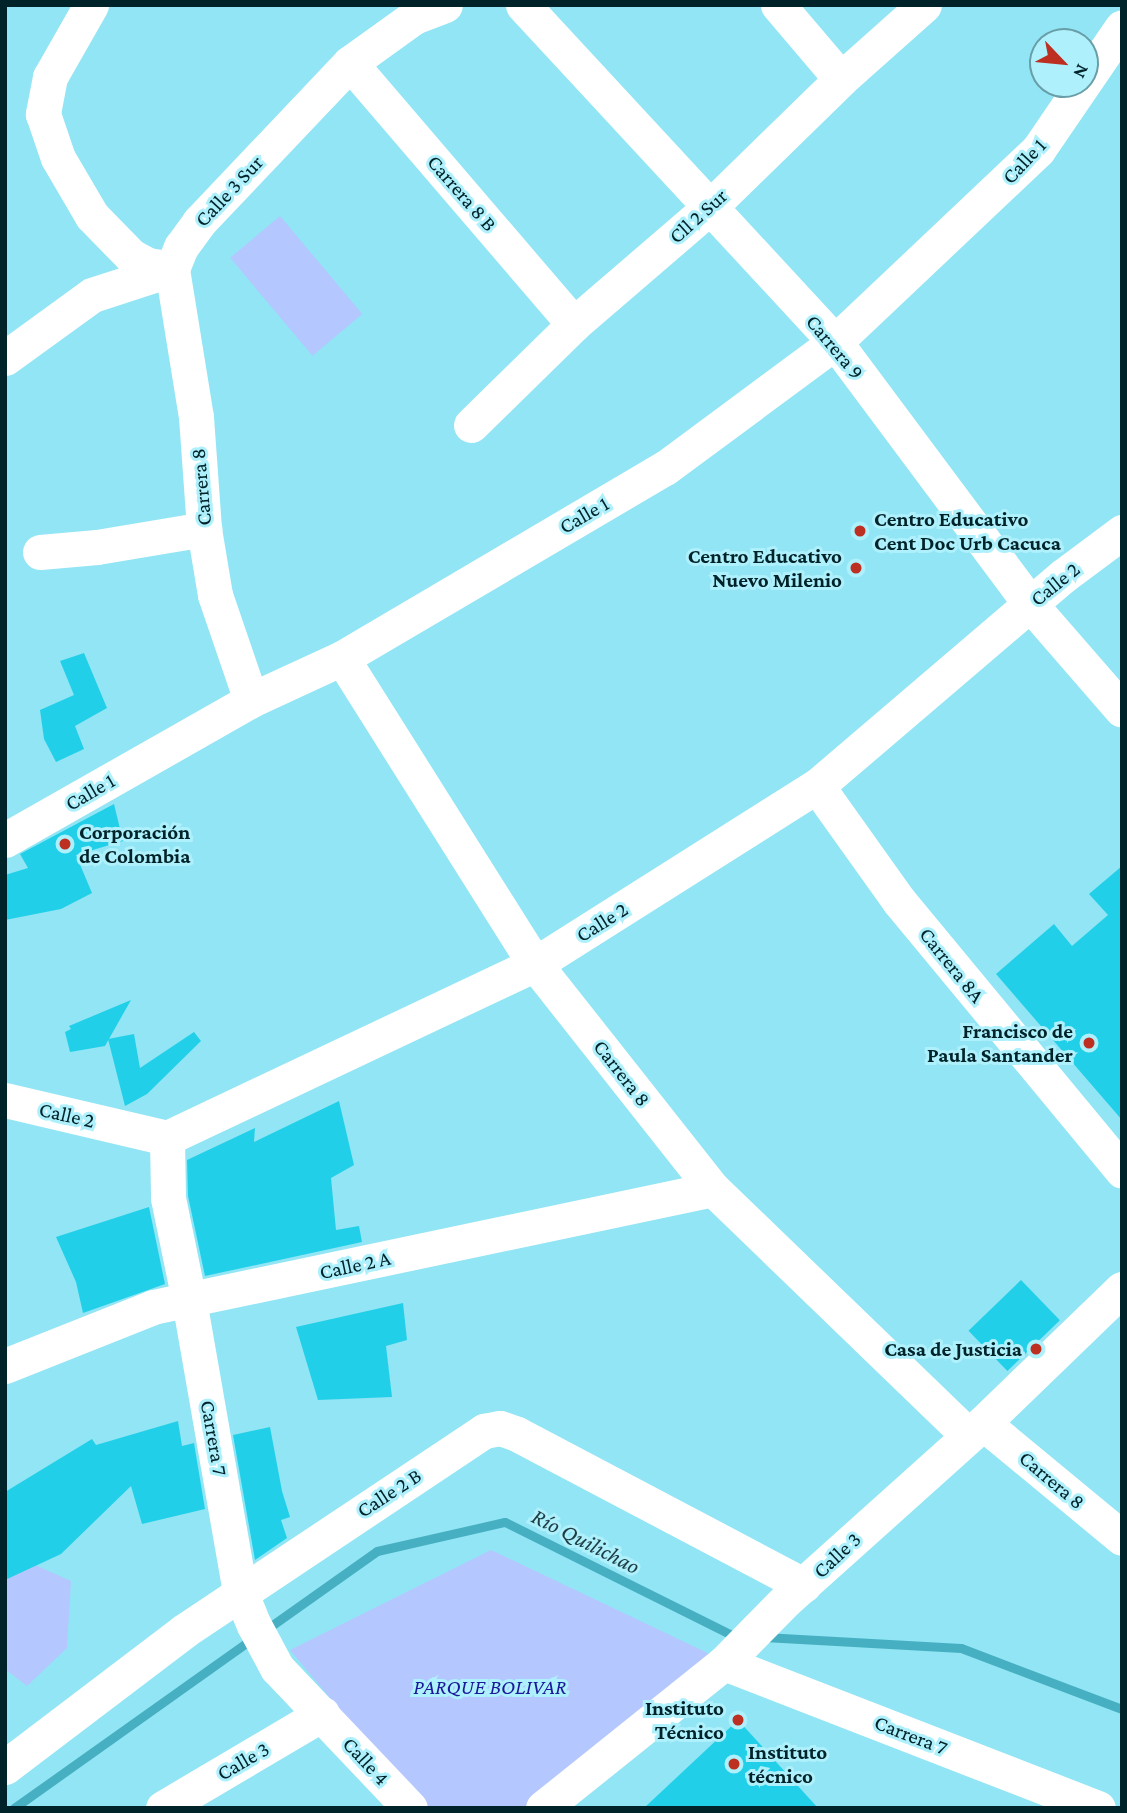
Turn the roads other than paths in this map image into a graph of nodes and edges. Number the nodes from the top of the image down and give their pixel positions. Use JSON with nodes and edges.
{"nodes":[{"id":1,"x":91,"y":5,"type":"edge"},
{"id":2,"x":445,"y":5,"type":"edge"},
{"id":3,"x":523,"y":5,"type":"edge"},
{"id":4,"x":778,"y":5,"type":"edge"},
{"id":5,"x":924,"y":5,"type":"edge"},
{"id":6,"x":1122,"y":27,"type":"edge"},
{"id":7,"x":1099,"y":61,"type":"edge"},
{"id":8,"x":350,"y":63,"type":"junction"},
{"id":9,"x":841,"y":79,"type":"junction"},
{"id":10,"x":1074,"y":98,"type":"edge"},
{"id":11,"x":710,"y":207,"type":"junction"},
{"id":12,"x":172,"y":269,"type":"junction"},
{"id":13,"x":574,"y":324,"type":"junction"},
{"id":14,"x":835,"y":342,"type":"junction"},
{"id":15,"x":5,"y":358,"type":"edge"},
{"id":16,"x":471,"y":425,"type":"dead end"},
{"id":17,"x":204,"y":529,"type":"junction"},
{"id":18,"x":1122,"y":532,"type":"edge"},
{"id":19,"x":40,"y":552,"type":"dead end"},
{"id":20,"x":1030,"y":604,"type":"junction"},
{"id":21,"x":342,"y":658,"type":"junction"},
{"id":22,"x":251,"y":700,"type":"junction"},
{"id":23,"x":1122,"y":710,"type":"edge"},
{"id":24,"x":817,"y":786,"type":"junction"},
{"id":25,"x":5,"y":841,"type":"edge"},
{"id":26,"x":535,"y":964,"type":"junction"},
{"id":27,"x":5,"y":1100,"type":"edge"},
{"id":28,"x":167,"y":1138,"type":"junction"},
{"id":29,"x":1122,"y":1171,"type":"edge"},
{"id":30,"x":713,"y":1189,"type":"junction"},
{"id":31,"x":1122,"y":1289,"type":"edge"},
{"id":32,"x":189,"y":1300,"type":"junction"},
{"id":33,"x":5,"y":1366,"type":"edge"},
{"id":34,"x":975,"y":1429,"type":"junction"},
{"id":35,"x":1122,"y":1538,"type":"edge"},
{"id":36,"x":795,"y":1593,"type":"junction"},
{"id":37,"x":245,"y":1604,"type":"junction"},
{"id":38,"x":730,"y":1657,"type":"junction"},
{"id":39,"x":322,"y":1714,"type":"junction"},
{"id":40,"x":5,"y":1767,"type":"edge"},
{"id":41,"x":163,"y":1808,"type":"edge"},
{"id":42,"x":410,"y":1808,"type":"edge"},
{"id":43,"x":543,"y":1808,"type":"edge"},
{"id":44,"x":1098,"y":1808,"type":"edge"}],
"edges":[{"from":1,"to":12,"type":"street"},
{"from":2,"to":8,"type":"street","name":"Calle 3 Sur"},
{"from":3,"to":11,"type":"street","name":"Carrera 9"},
{"from":4,"to":9,"type":"street"},
{"from":5,"to":9,"type":"street","name":"Cll 2 Sur"},
{"from":6,"to":7,"type":"street","name":"Calle 1"},
{"from":8,"to":12,"type":"street","name":"Calle 3 Sur"},
{"from":8,"to":13,"type":"street","name":"Carrera 8 B"},
{"from":9,"to":11,"type":"street","name":"Cll 2 Sur"},
{"from":10,"to":14,"type":"street","name":"Calle 1"},
{"from":11,"to":13,"type":"street","name":"Cll 2 Sur"},
{"from":11,"to":14,"type":"street","name":"Carrera 9"},
{"from":12,"to":15,"type":"street"},
{"from":12,"to":17,"type":"street","name":"Carrera 8"},
{"from":13,"to":16,"type":"street","name":"Cll 2 Sur"},
{"from":14,"to":20,"type":"street","name":"Carrera 9"},
{"from":14,"to":21,"type":"street","name":"Calle 1"},
{"from":17,"to":19,"type":"street"},
{"from":17,"to":22,"type":"street","name":"Carrera 8"},
{"from":18,"to":20,"type":"street","name":"Calle 2"},
{"from":20,"to":23,"type":"street","name":"Carrera 9"},
{"from":20,"to":24,"type":"street","name":"Calle 2"},
{"from":21,"to":22,"type":"street","name":"Calle 1"},
{"from":21,"to":26,"type":"street","name":"Carrera 8"},
{"from":22,"to":25,"type":"street","name":"Calle 1"},
{"from":24,"to":26,"type":"street","name":"Calle 2"},
{"from":24,"to":29,"type":"street","name":"Carrera 8A"},
{"from":26,"to":28,"type":"street","name":"Calle 2"},
{"from":26,"to":30,"type":"street","name":"Carrera 8"},
{"from":27,"to":28,"type":"street","name":"Calle 2"},
{"from":28,"to":32,"type":"street","name":"Carrera 7"},
{"from":30,"to":32,"type":"street","name":"Calle 2 A"},
{"from":30,"to":34,"type":"street","name":"Carrera 8"},
{"from":31,"to":34,"type":"street","name":"Calle 3"},
{"from":32,"to":33,"type":"street","name":"Calle 2 A"},
{"from":32,"to":37,"type":"street","name":"Carrera 7"},
{"from":34,"to":35,"type":"street","name":"Carrera 8"},
{"from":34,"to":36,"type":"street","name":"Calle 3"},
{"from":36,"to":37,"type":"street","name":"Calle 2 B"},
{"from":36,"to":38,"type":"street","name":"Calle 3"},
{"from":37,"to":39,"type":"street","name":"Carrera 7"},
{"from":37,"to":40,"type":"street","name":"Calle 2 B"},
{"from":38,"to":43,"type":"street","name":"Calle 3"},
{"from":38,"to":44,"type":"street","name":"Carrera 7"},
{"from":39,"to":41,"type":"street","name":"Calle 3"},
{"from":39,"to":42,"type":"street","name":"Calle 4"}]}
